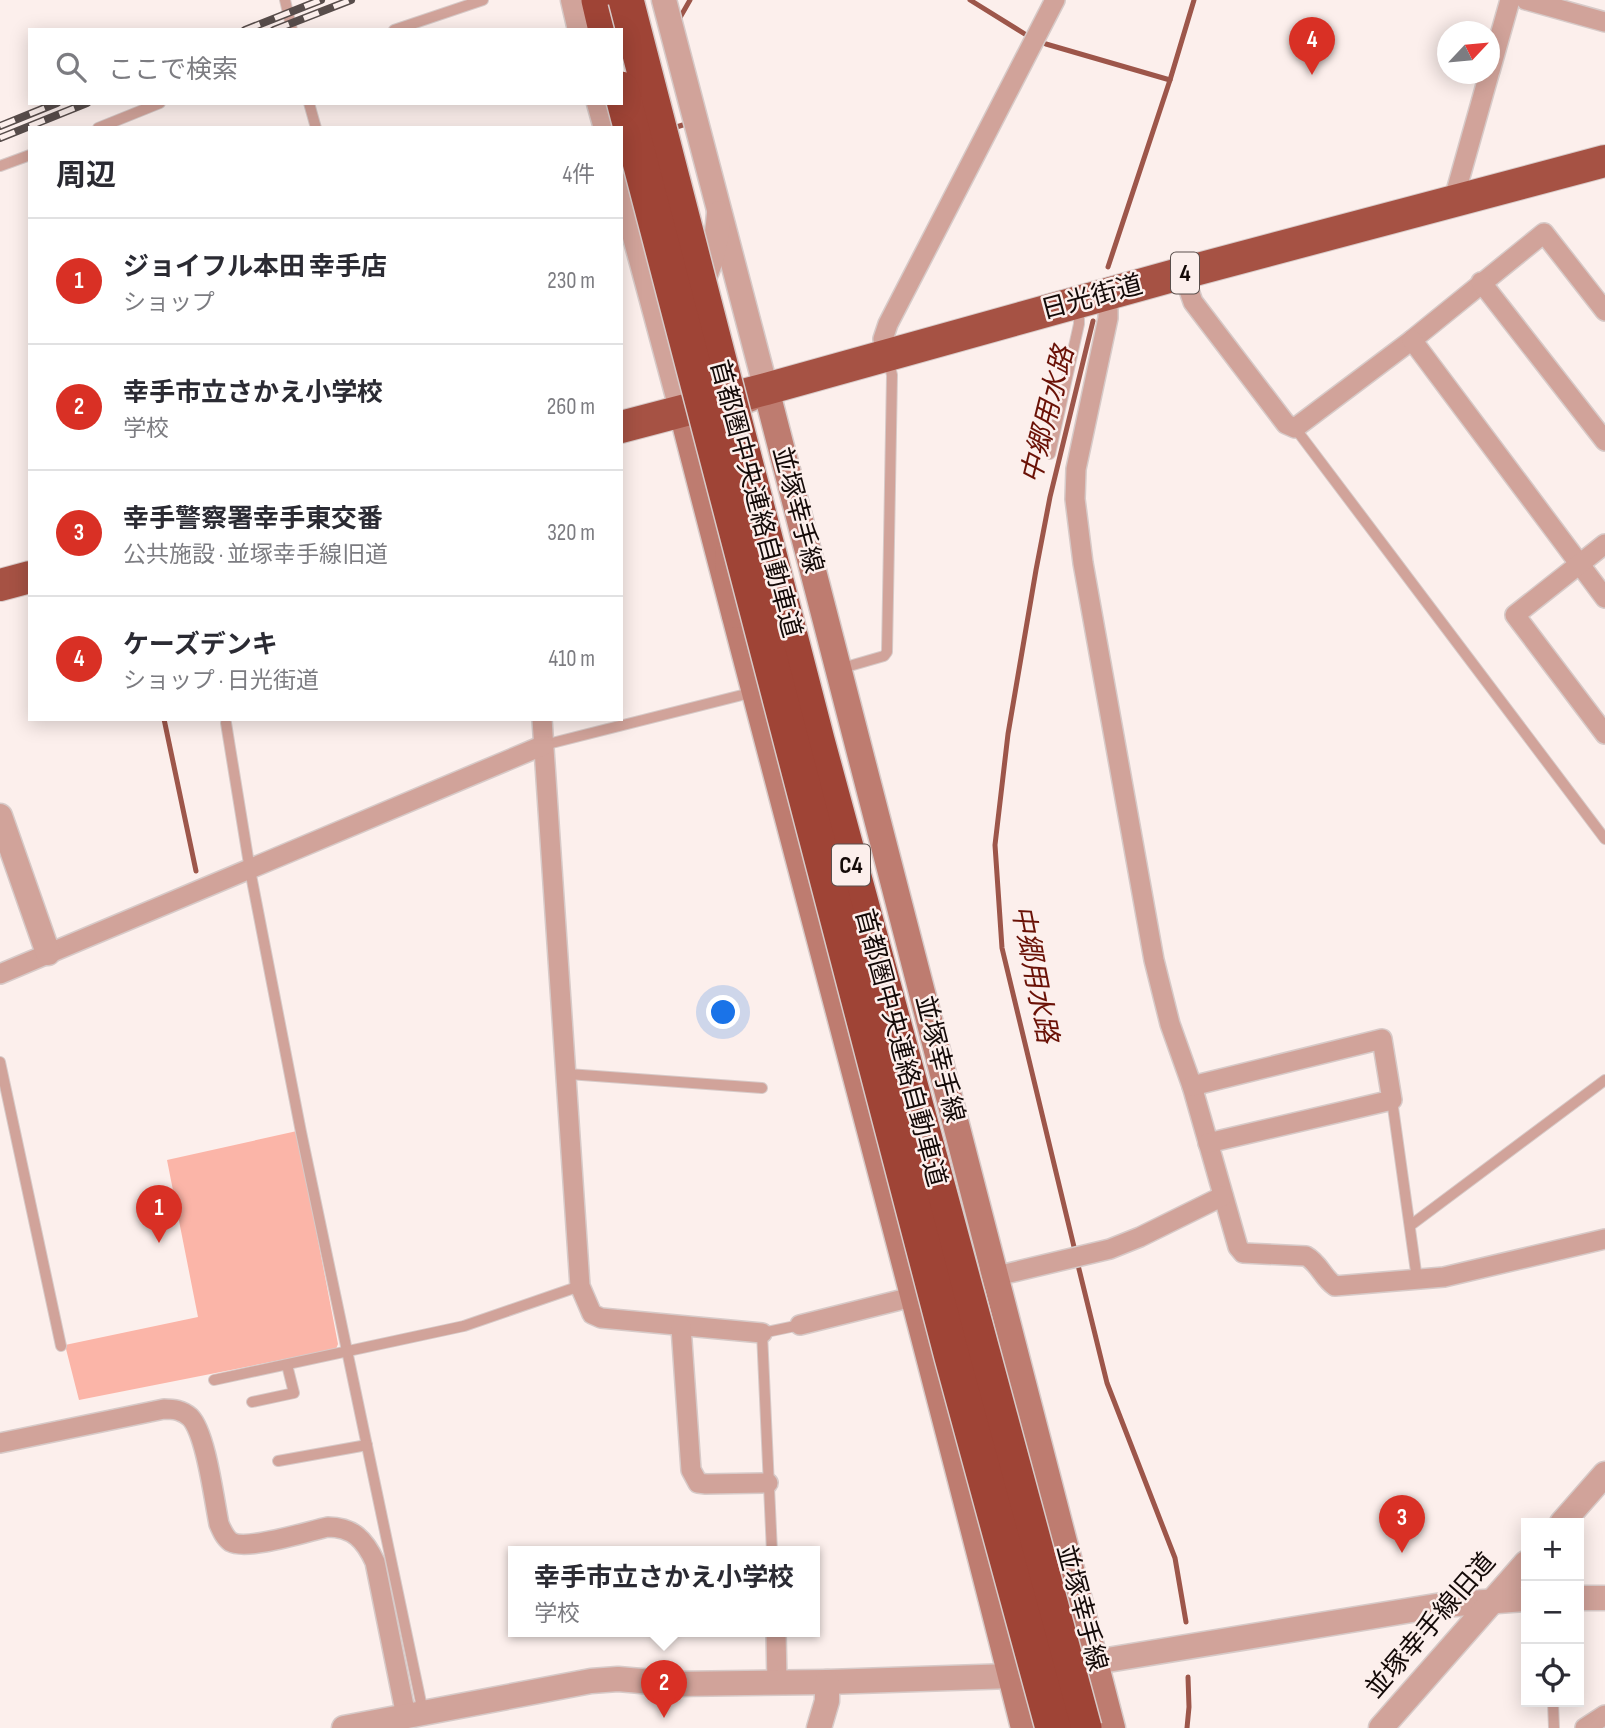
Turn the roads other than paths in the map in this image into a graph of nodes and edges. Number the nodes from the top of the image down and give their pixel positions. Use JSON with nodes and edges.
{"nodes":[{"id":1,"x":285,"y":0,"type":"edge"},
{"id":2,"x":483,"y":0,"type":"edge"},
{"id":3,"x":573,"y":0,"type":"edge"},
{"id":4,"x":599,"y":0,"type":"edge"},
{"id":5,"x":626,"y":0,"type":"edge"},
{"id":6,"x":664,"y":0,"type":"edge"},
{"id":7,"x":1055,"y":0,"type":"edge"},
{"id":8,"x":1510,"y":0,"type":"edge"},
{"id":9,"x":1526,"y":0,"type":"edge"},
{"id":10,"x":1605,"y":22,"type":"edge"},
{"id":11,"x":292,"y":28,"type":"edge"},
{"id":12,"x":400,"y":28,"type":"edge"},
{"id":13,"x":580,"y":28,"type":"edge"},
{"id":14,"x":606,"y":28,"type":"edge"},
{"id":15,"x":1500,"y":34,"type":"edge"},
{"id":16,"x":1486,"y":84,"type":"edge"},
{"id":17,"x":623,"y":97,"type":"edge"},
{"id":18,"x":155,"y":105,"type":"edge"},
{"id":19,"x":310,"y":105,"type":"edge"},
{"id":20,"x":600,"y":105,"type":"edge"},
{"id":21,"x":103,"y":126,"type":"edge"},
{"id":22,"x":315,"y":126,"type":"edge"},
{"id":23,"x":605,"y":126,"type":"edge"},
{"id":24,"x":28,"y":156,"type":"edge"},
{"id":25,"x":1605,"y":161,"type":"edge"},
{"id":26,"x":0,"y":166,"type":"edge"},
{"id":27,"x":623,"y":192,"type":"edge"},
{"id":28,"x":1453,"y":202,"type":"junction"},
{"id":29,"x":719,"y":213,"type":"junction"},
{"id":30,"x":1183,"y":273,"type":"junction"},
{"id":31,"x":1481,"y":282,"type":"junction"},
{"id":32,"x":1094,"y":298,"type":"junction"},
{"id":33,"x":1605,"y":311,"type":"edge"},
{"id":34,"x":1412,"y":340,"type":"junction"},
{"id":35,"x":887,"y":355,"type":"junction"},
{"id":36,"x":766,"y":390,"type":"junction"},
{"id":37,"x":682,"y":412,"type":"junction"},
{"id":38,"x":623,"y":427,"type":"edge"},
{"id":39,"x":1294,"y":428,"type":"junction"},
{"id":40,"x":1605,"y":442,"type":"edge"},
{"id":41,"x":1050,"y":454,"type":"dead end"},
{"id":42,"x":1605,"y":544,"type":"edge"},
{"id":43,"x":1579,"y":564,"type":"junction"},
{"id":44,"x":28,"y":578,"type":"edge"},
{"id":45,"x":0,"y":585,"type":"edge"},
{"id":46,"x":1605,"y":598,"type":"edge"},
{"id":47,"x":734,"y":615,"type":"junction"},
{"id":48,"x":838,"y":669,"type":"junction"},
{"id":49,"x":754,"y":692,"type":"junction"},
{"id":50,"x":542,"y":721,"type":"edge"},
{"id":51,"x":226,"y":723,"type":"dead end"},
{"id":52,"x":1605,"y":734,"type":"edge"},
{"id":53,"x":544,"y":745,"type":"junction"},
{"id":54,"x":0,"y":816,"type":"edge"},
{"id":55,"x":1605,"y":839,"type":"edge"},
{"id":56,"x":250,"y":870,"type":"junction"},
{"id":57,"x":48,"y":953,"type":"junction"},
{"id":58,"x":0,"y":974,"type":"edge"},
{"id":59,"x":0,"y":1062,"type":"edge"},
{"id":60,"x":568,"y":1074,"type":"junction"},
{"id":61,"x":1605,"y":1080,"type":"edge"},
{"id":62,"x":1192,"y":1086,"type":"junction"},
{"id":63,"x":762,"y":1088,"type":"dead end"},
{"id":64,"x":1392,"y":1100,"type":"junction"},
{"id":65,"x":1209,"y":1143,"type":"junction"},
{"id":66,"x":1223,"y":1196,"type":"junction"},
{"id":67,"x":1411,"y":1225,"type":"junction"},
{"id":68,"x":1605,"y":1240,"type":"edge"},
{"id":69,"x":995,"y":1276,"type":"junction"},
{"id":70,"x":1418,"y":1279,"type":"junction"},
{"id":71,"x":580,"y":1286,"type":"junction"},
{"id":72,"x":914,"y":1297,"type":"junction"},
{"id":73,"x":800,"y":1325,"type":"joint"},
{"id":74,"x":681,"y":1327,"type":"junction"},
{"id":75,"x":762,"y":1333,"type":"junction"},
{"id":76,"x":61,"y":1346,"type":"dead end"},
{"id":77,"x":347,"y":1352,"type":"junction"},
{"id":78,"x":287,"y":1366,"type":"junction"},
{"id":79,"x":214,"y":1380,"type":"dead end"},
{"id":80,"x":1026,"y":1397,"type":"junction"},
{"id":81,"x":252,"y":1402,"type":"dead end"},
{"id":82,"x":0,"y":1443,"type":"edge"},
{"id":83,"x":367,"y":1445,"type":"junction"},
{"id":84,"x":278,"y":1461,"type":"dead end"},
{"id":85,"x":1605,"y":1474,"type":"edge"},
{"id":86,"x":768,"y":1483,"type":"junction"},
{"id":87,"x":1566,"y":1518,"type":"edge"},
{"id":88,"x":772,"y":1546,"type":"edge"},
{"id":89,"x":1521,"y":1569,"type":"edge"},
{"id":90,"x":1584,"y":1598,"type":"edge"},
{"id":91,"x":1605,"y":1598,"type":"edge"},
{"id":92,"x":1521,"y":1599,"type":"edge"},
{"id":93,"x":1493,"y":1601,"type":"junction"},
{"id":94,"x":776,"y":1637,"type":"edge"},
{"id":95,"x":1094,"y":1662,"type":"junction"},
{"id":96,"x":1012,"y":1676,"type":"junction"},
{"id":97,"x":827,"y":1682,"type":"junction"},
{"id":98,"x":777,"y":1683,"type":"junction"},
{"id":99,"x":1553,"y":1707,"type":"edge"},
{"id":100,"x":415,"y":1714,"type":"junction"},
{"id":101,"x":1605,"y":1715,"type":"edge"},
{"id":102,"x":344,"y":1728,"type":"edge"},
{"id":103,"x":819,"y":1728,"type":"edge"},
{"id":104,"x":1024,"y":1728,"type":"edge"},
{"id":105,"x":1053,"y":1728,"type":"edge"},
{"id":106,"x":1084,"y":1728,"type":"edge"},
{"id":107,"x":1112,"y":1728,"type":"edge"},
{"id":108,"x":1381,"y":1728,"type":"edge"},
{"id":109,"x":1554,"y":1728,"type":"edge"},
{"id":110,"x":1585,"y":1728,"type":"edge"}],
"edges":[{"from":1,"to":11,"type":"lane"},
{"from":2,"to":12,"type":"lane"},
{"from":3,"to":13,"type":"street"},
{"from":4,"to":14,"type":"highway"},
{"from":5,"to":106,"type":"highway","name":"首都圏中央連絡自動車道","number":"C4","bridge":true},
{"from":6,"to":29,"type":"street"},
{"from":7,"to":35,"type":"street"},
{"from":8,"to":15,"type":"street"},
{"from":9,"to":10,"type":"street"},
{"from":16,"to":28,"type":"street"},
{"from":17,"to":105,"type":"highway","name":"首都圏中央連絡自動車道","number":"C4","bridge":true},
{"from":18,"to":21,"type":"lane"},
{"from":19,"to":22,"type":"lane"},
{"from":20,"to":23,"type":"street"},
{"from":24,"to":26,"type":"lane"},
{"from":25,"to":28,"type":"highway","name":"日光街道","number":"4"},
{"from":27,"to":37,"type":"street"},
{"from":28,"to":30,"type":"highway","name":"日光街道","number":"4"},
{"from":29,"to":36,"type":"street"},
{"from":29,"to":37,"type":"street"},
{"from":30,"to":32,"type":"highway","name":"日光街道","number":"4"},
{"from":30,"to":39,"type":"street"},
{"from":31,"to":33,"type":"street"},
{"from":31,"to":34,"type":"street"},
{"from":31,"to":40,"type":"street"},
{"from":32,"to":35,"type":"highway","name":"日光街道","number":"4"},
{"from":32,"to":41,"type":"lane"},
{"from":32,"to":62,"type":"street"},
{"from":34,"to":39,"type":"street"},
{"from":34,"to":43,"type":"street"},
{"from":35,"to":36,"type":"highway","name":"日光街道","number":"4"},
{"from":35,"to":48,"type":"lane"},
{"from":36,"to":37,"type":"highway","name":"日光街道","number":"4"},
{"from":36,"to":47,"type":"main road"},
{"from":36,"to":48,"type":"main road","name":"並塚幸手線"},
{"from":37,"to":38,"type":"highway","name":"日光街道","number":"4"},
{"from":37,"to":47,"type":"main road"},
{"from":39,"to":55,"type":"lane"},
{"from":42,"to":43,"type":"street"},
{"from":43,"to":46,"type":"street"},
{"from":43,"to":52,"type":"street"},
{"from":44,"to":45,"type":"highway"},
{"from":47,"to":49,"type":"main road"},
{"from":48,"to":69,"type":"main road","name":"並塚幸手線"},
{"from":49,"to":53,"type":"lane"},
{"from":49,"to":72,"type":"main road"},
{"from":50,"to":53,"type":"street"},
{"from":51,"to":56,"type":"lane"},
{"from":53,"to":56,"type":"street"},
{"from":53,"to":60,"type":"street"},
{"from":54,"to":57,"type":"street"},
{"from":56,"to":57,"type":"street"},
{"from":56,"to":77,"type":"lane"},
{"from":57,"to":58,"type":"street"},
{"from":59,"to":76,"type":"lane"},
{"from":60,"to":63,"type":"lane"},
{"from":60,"to":71,"type":"street"},
{"from":61,"to":67,"type":"lane"},
{"from":62,"to":64,"type":"street"},
{"from":62,"to":65,"type":"street"},
{"from":64,"to":65,"type":"street"},
{"from":64,"to":67,"type":"lane"},
{"from":65,"to":66,"type":"street"},
{"from":66,"to":69,"type":"street"},
{"from":66,"to":70,"type":"street"},
{"from":67,"to":70,"type":"lane"},
{"from":68,"to":70,"type":"street"},
{"from":69,"to":72,"type":"street"},
{"from":69,"to":80,"type":"main road","name":"並塚幸手線"},
{"from":71,"to":74,"type":"street"},
{"from":71,"to":77,"type":"lane"},
{"from":72,"to":73,"type":"street"},
{"from":72,"to":96,"type":"main road"},
{"from":73,"to":75,"type":"lane"},
{"from":74,"to":75,"type":"street"},
{"from":74,"to":86,"type":"street"},
{"from":75,"to":86,"type":"lane"},
{"from":77,"to":78,"type":"lane"},
{"from":77,"to":83,"type":"lane"},
{"from":78,"to":79,"type":"lane"},
{"from":78,"to":81,"type":"lane"},
{"from":80,"to":95,"type":"main road","name":"並塚幸手線"},
{"from":80,"to":96,"type":"main road"},
{"from":82,"to":100,"type":"street"},
{"from":83,"to":84,"type":"lane"},
{"from":83,"to":100,"type":"lane"},
{"from":85,"to":87,"type":"street"},
{"from":86,"to":88,"type":"lane"},
{"from":89,"to":93,"type":"street","name":"並塚幸手線旧道"},
{"from":90,"to":91,"type":"street"},
{"from":92,"to":93,"type":"street"},
{"from":93,"to":95,"type":"street"},
{"from":93,"to":108,"type":"street","name":"並塚幸手線旧道"},
{"from":94,"to":98,"type":"street"},
{"from":95,"to":96,"type":"street"},
{"from":95,"to":107,"type":"main road","name":"並塚幸手線"},
{"from":96,"to":97,"type":"street"},
{"from":96,"to":104,"type":"main road"},
{"from":97,"to":98,"type":"street"},
{"from":97,"to":103,"type":"street"},
{"from":98,"to":100,"type":"street"},
{"from":99,"to":109,"type":"lane"},
{"from":100,"to":102,"type":"street"},
{"from":101,"to":110,"type":"street"}]}
